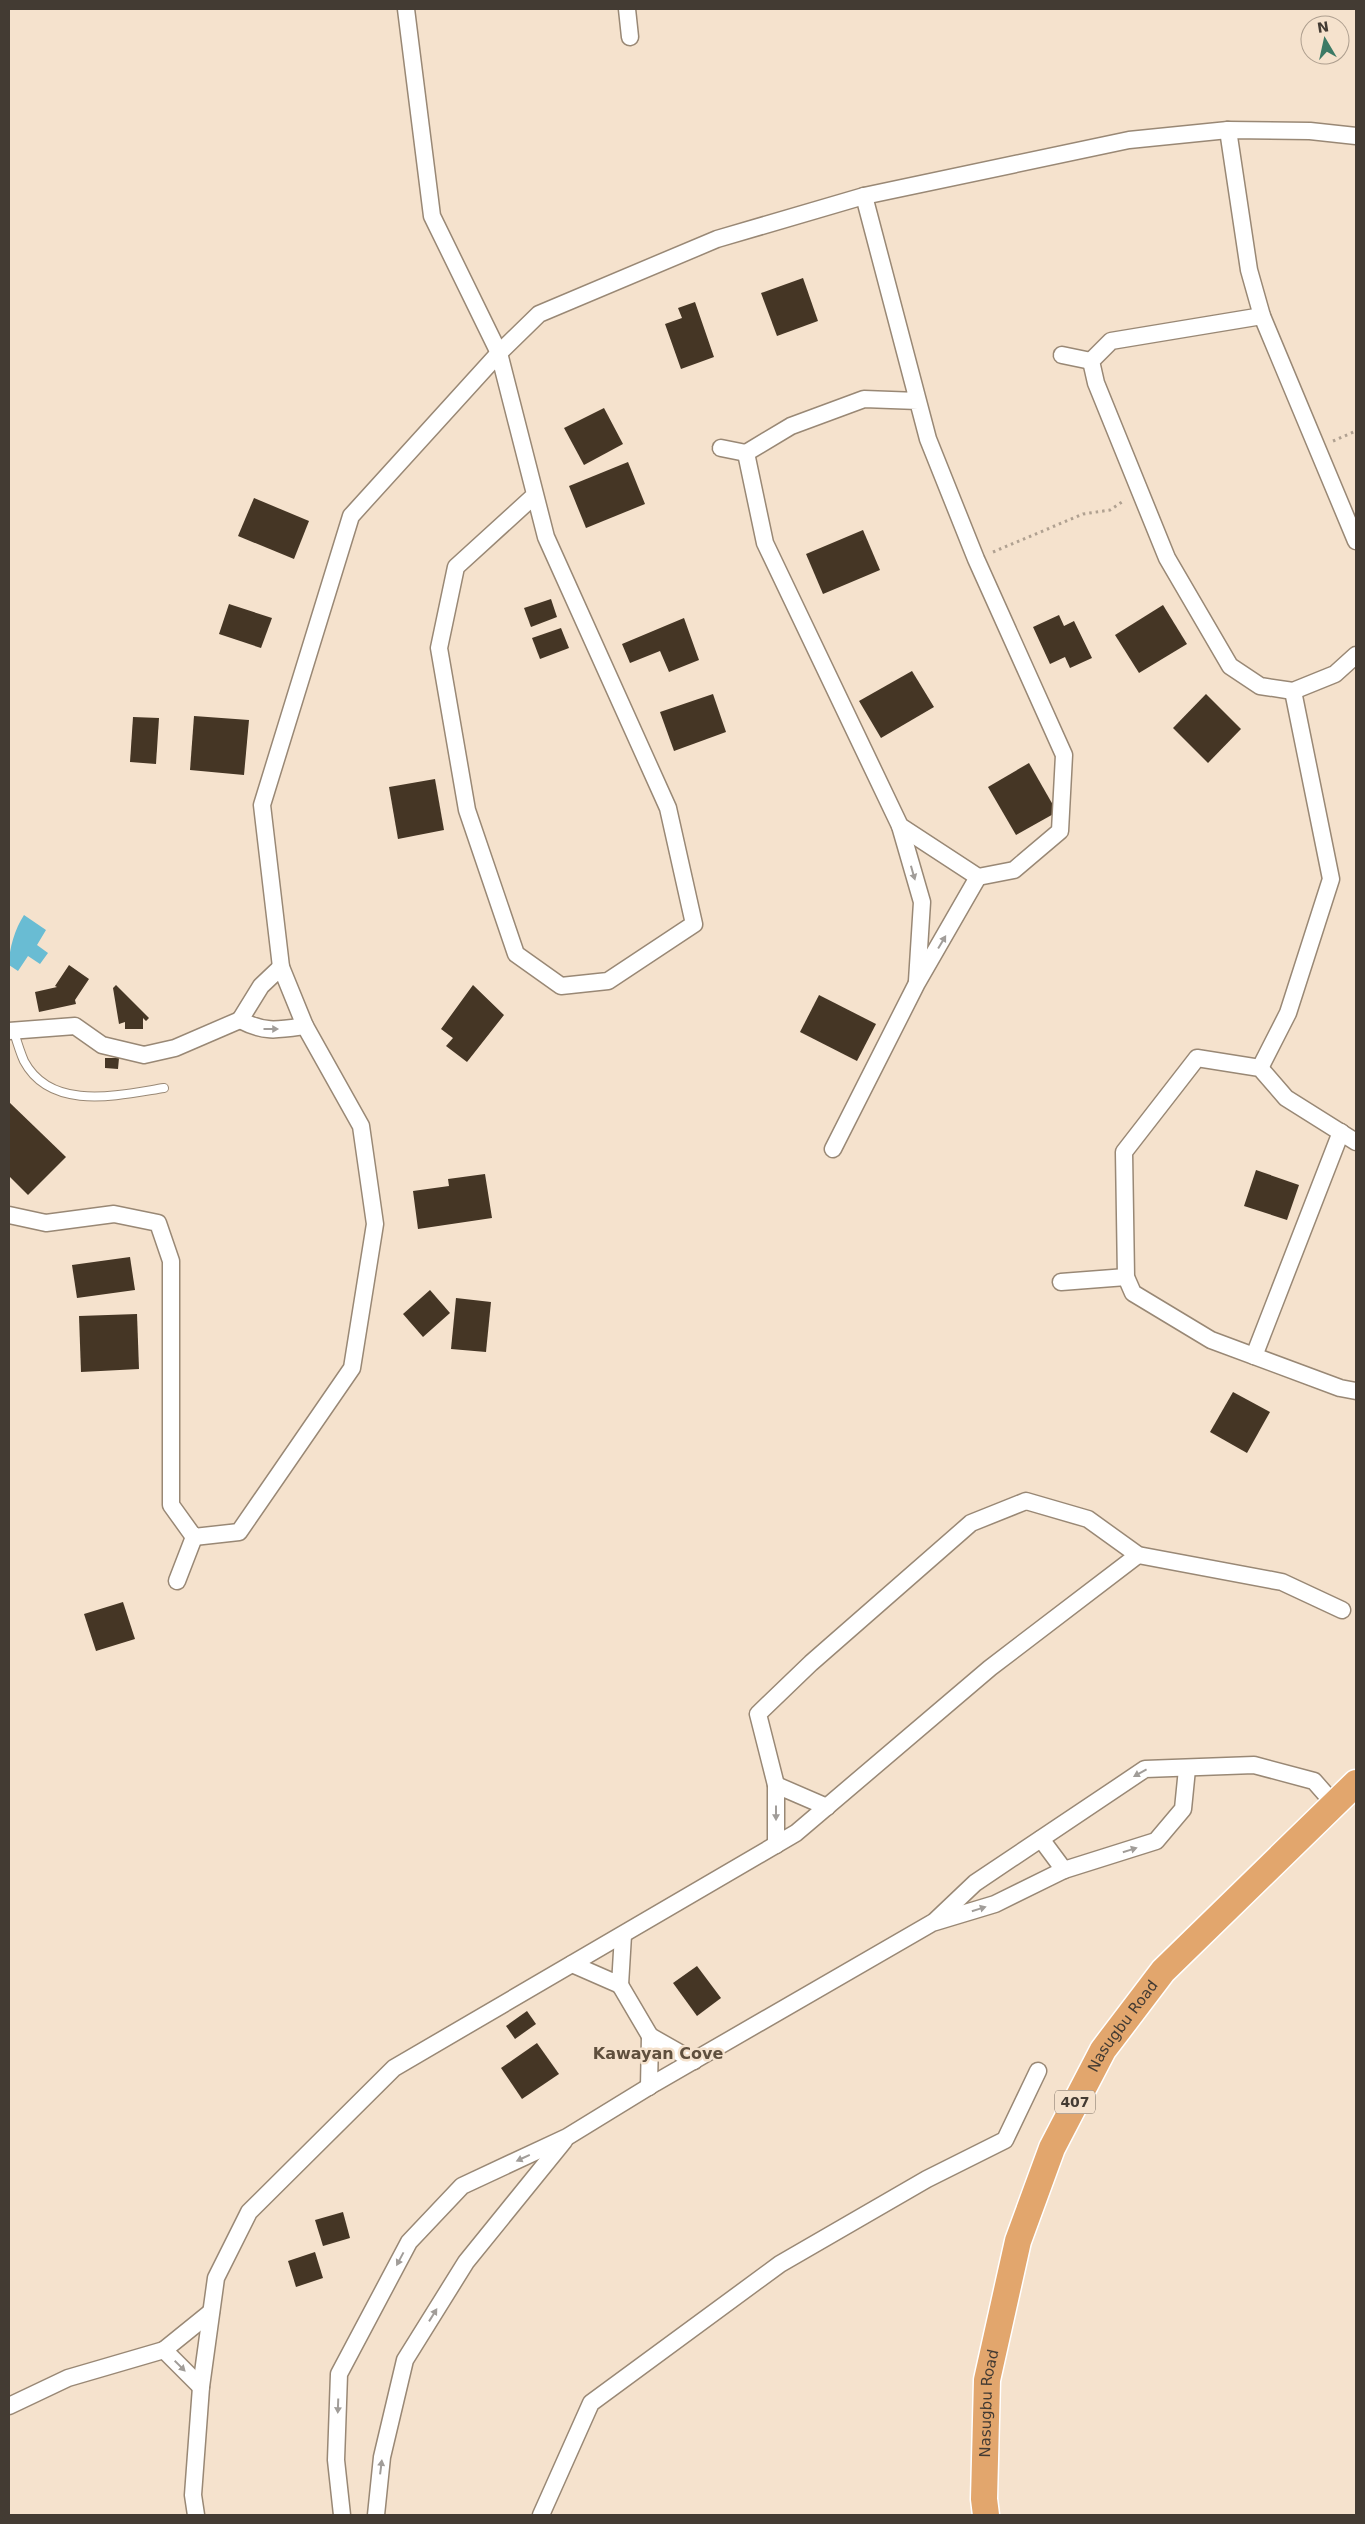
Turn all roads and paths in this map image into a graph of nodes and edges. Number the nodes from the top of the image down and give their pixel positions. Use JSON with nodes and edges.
{"nodes":[{"id":1,"x":406,"y":9,"type":"edge"},
{"id":2,"x":626,"y":9,"type":"edge"},
{"id":3,"x":630,"y":38,"type":"dead end"},
{"id":4,"x":1228,"y":130,"type":"junction"},
{"id":5,"x":1356,"y":136,"type":"edge"},
{"id":6,"x":864,"y":196,"type":"junction"},
{"id":7,"x":1262,"y":316,"type":"junction"},
{"id":8,"x":499,"y":353,"type":"junction"},
{"id":9,"x":1062,"y":355,"type":"dead end"},
{"id":10,"x":1091,"y":361,"type":"junction"},
{"id":11,"x":918,"y":401,"type":"junction"},
{"id":12,"x":1356,"y":431,"type":"edge"},
{"id":13,"x":721,"y":448,"type":"dead end"},
{"id":14,"x":1316,"y":448,"type":"junction"},
{"id":15,"x":746,"y":453,"type":"junction"},
{"id":16,"x":1140,"y":490,"type":"junction"},
{"id":17,"x":535,"y":495,"type":"junction"},
{"id":18,"x":1356,"y":541,"type":"edge"},
{"id":19,"x":976,"y":559,"type":"junction"},
{"id":20,"x":1356,"y":655,"type":"edge"},
{"id":21,"x":1293,"y":690,"type":"junction"},
{"id":22,"x":900,"y":826,"type":"junction"},
{"id":23,"x":978,"y":877,"type":"junction"},
{"id":24,"x":281,"y":967,"type":"junction"},
{"id":25,"x":917,"y":984,"type":"junction"},
{"id":26,"x":240,"y":1020,"type":"junction"},
{"id":27,"x":305,"y":1026,"type":"junction"},
{"id":28,"x":11,"y":1032,"type":"edge"},
{"id":29,"x":1260,"y":1068,"type":"junction"},
{"id":30,"x":164,"y":1088,"type":"dead end"},
{"id":31,"x":1341,"y":1132,"type":"junction"},
{"id":32,"x":1356,"y":1142,"type":"edge"},
{"id":33,"x":833,"y":1149,"type":"dead end"},
{"id":34,"x":9,"y":1215,"type":"edge"},
{"id":35,"x":1126,"y":1277,"type":"junction"},
{"id":36,"x":1061,"y":1282,"type":"dead end"},
{"id":37,"x":1254,"y":1356,"type":"junction"},
{"id":38,"x":1356,"y":1391,"type":"edge"},
{"id":39,"x":194,"y":1537,"type":"junction"},
{"id":40,"x":1138,"y":1554,"type":"junction"},
{"id":41,"x":177,"y":1582,"type":"dead end"},
{"id":42,"x":1342,"y":1610,"type":"dead end"},
{"id":43,"x":1187,"y":1768,"type":"junction"},
{"id":44,"x":1356,"y":1783,"type":"edge"},
{"id":45,"x":776,"y":1785,"type":"junction"},
{"id":46,"x":1335,"y":1805,"type":"junction"},
{"id":47,"x":827,"y":1807,"type":"junction"},
{"id":48,"x":1041,"y":1839,"type":"junction"},
{"id":49,"x":776,"y":1845,"type":"junction"},
{"id":50,"x":1064,"y":1870,"type":"junction"},
{"id":51,"x":932,"y":1923,"type":"junction"},
{"id":52,"x":623,"y":1935,"type":"junction"},
{"id":53,"x":572,"y":1964,"type":"junction"},
{"id":54,"x":620,"y":1985,"type":"junction"},
{"id":55,"x":650,"y":2036,"type":"junction"},
{"id":56,"x":694,"y":2061,"type":"junction"},
{"id":57,"x":1038,"y":2071,"type":"dead end"},
{"id":58,"x":649,"y":2087,"type":"junction"},
{"id":59,"x":567,"y":2137,"type":"junction"},
{"id":60,"x":212,"y":2312,"type":"junction"},
{"id":61,"x":164,"y":2350,"type":"junction"},
{"id":62,"x":201,"y":2387,"type":"junction"},
{"id":63,"x":9,"y":2406,"type":"edge"},
{"id":64,"x":196,"y":2515,"type":"edge"},
{"id":65,"x":342,"y":2515,"type":"edge"},
{"id":66,"x":376,"y":2515,"type":"edge"},
{"id":67,"x":541,"y":2515,"type":"edge"},
{"id":68,"x":986,"y":2515,"type":"edge"}],
"edges":[{"from":1,"to":8,"type":"street"},
{"from":2,"to":3,"type":"street"},
{"from":4,"to":5,"type":"street"},
{"from":4,"to":6,"type":"street"},
{"from":4,"to":7,"type":"street"},
{"from":6,"to":8,"type":"street"},
{"from":6,"to":11,"type":"street"},
{"from":7,"to":10,"type":"street"},
{"from":7,"to":14,"type":"street"},
{"from":8,"to":17,"type":"street"},
{"from":8,"to":24,"type":"street"},
{"from":9,"to":10,"type":"street"},
{"from":10,"to":16,"type":"street"},
{"from":11,"to":15,"type":"street"},
{"from":11,"to":19,"type":"street"},
{"from":12,"to":14,"type":"path"},
{"from":13,"to":15,"type":"street"},
{"from":14,"to":18,"type":"street"},
{"from":15,"to":22,"type":"street"},
{"from":16,"to":19,"type":"path"},
{"from":16,"to":21,"type":"street"},
{"from":17,"to":17,"type":"street"},
{"from":19,"to":23,"type":"street"},
{"from":20,"to":21,"type":"street"},
{"from":21,"to":29,"type":"street"},
{"from":22,"to":23,"type":"street"},
{"from":22,"to":25,"type":"street","one_way":true},
{"from":25,"to":23,"type":"street","one_way":true},
{"from":24,"to":26,"type":"street"},
{"from":24,"to":27,"type":"street"},
{"from":25,"to":33,"type":"street"},
{"from":26,"to":27,"type":"street","one_way":true},
{"from":26,"to":28,"type":"street"},
{"from":27,"to":39,"type":"street"},
{"from":28,"to":30,"type":"lane"},
{"from":29,"to":31,"type":"street"},
{"from":29,"to":35,"type":"street"},
{"from":31,"to":32,"type":"street"},
{"from":31,"to":37,"type":"street"},
{"from":34,"to":39,"type":"street"},
{"from":35,"to":36,"type":"street"},
{"from":35,"to":37,"type":"street"},
{"from":37,"to":38,"type":"street"},
{"from":39,"to":41,"type":"street"},
{"from":40,"to":42,"type":"street"},
{"from":40,"to":45,"type":"street"},
{"from":40,"to":47,"type":"street"},
{"from":43,"to":46,"type":"street"},
{"from":43,"to":48,"type":"street","one_way":true},
{"from":50,"to":43,"type":"street","one_way":true},
{"from":44,"to":46,"type":"main road","name":"Nasugbu Road","number":"407"},
{"from":45,"to":47,"type":"street"},
{"from":45,"to":49,"type":"street","one_way":true},
{"from":46,"to":68,"type":"main road","name":"Nasugbu Road","number":"407"},
{"from":47,"to":49,"type":"street"},
{"from":48,"to":50,"type":"street"},
{"from":48,"to":51,"type":"street"},
{"from":49,"to":52,"type":"street"},
{"from":51,"to":50,"type":"street","one_way":true},
{"from":51,"to":56,"type":"street"},
{"from":52,"to":53,"type":"street"},
{"from":52,"to":54,"type":"street"},
{"from":53,"to":54,"type":"street"},
{"from":53,"to":60,"type":"street"},
{"from":54,"to":55,"type":"street"},
{"from":55,"to":56,"type":"street"},
{"from":55,"to":58,"type":"street"},
{"from":56,"to":58,"type":"street"},
{"from":57,"to":67,"type":"street"},
{"from":58,"to":59,"type":"street"},
{"from":59,"to":65,"type":"street","one_way":true},
{"from":66,"to":59,"type":"street","one_way":true},
{"from":60,"to":61,"type":"street"},
{"from":60,"to":62,"type":"street"},
{"from":61,"to":62,"type":"street","one_way":true},
{"from":61,"to":63,"type":"street"},
{"from":62,"to":64,"type":"street"}]}
